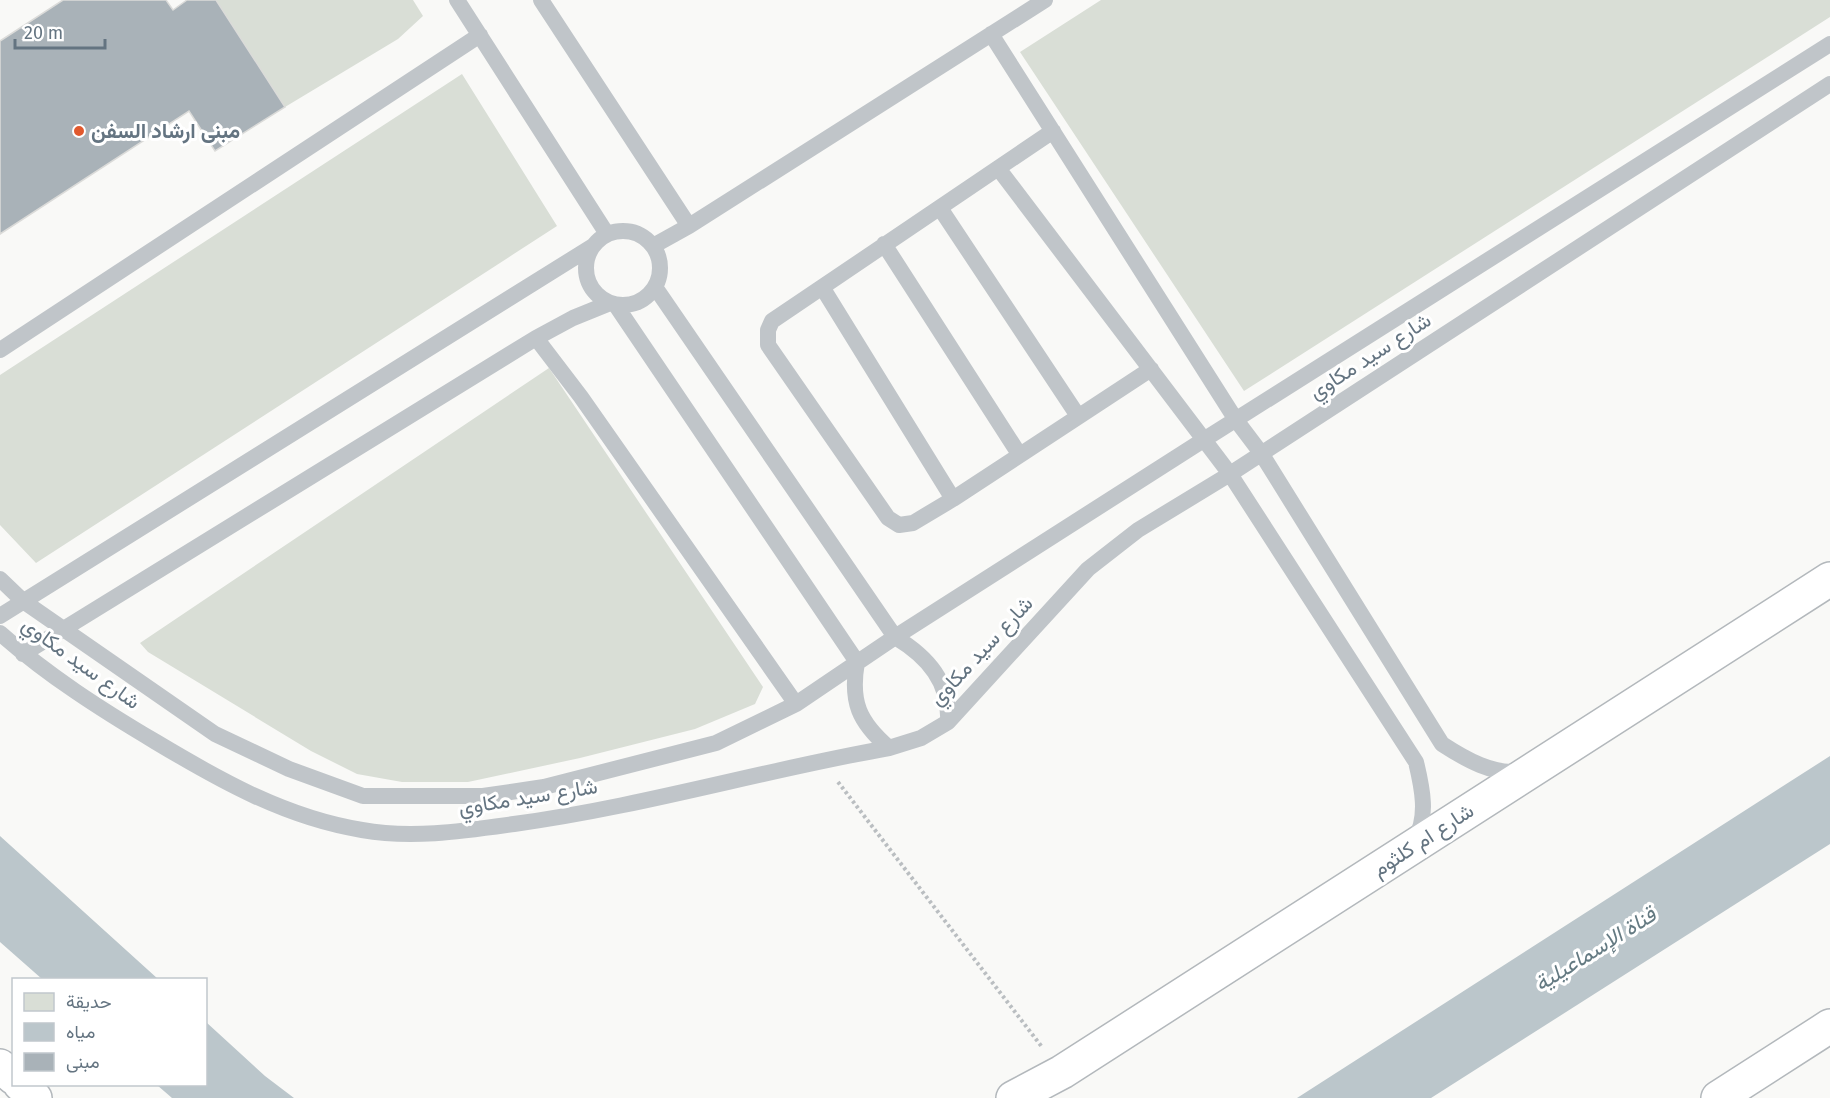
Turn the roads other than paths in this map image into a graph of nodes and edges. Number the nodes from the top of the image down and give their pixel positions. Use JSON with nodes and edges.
{"nodes":[{"id":1,"x":457,"y":0,"type":"edge"},
{"id":2,"x":541,"y":0,"type":"edge"},
{"id":3,"x":1045,"y":0,"type":"edge"},
{"id":4,"x":991,"y":34,"type":"junction"},
{"id":5,"x":480,"y":35,"type":"junction"},
{"id":6,"x":1830,"y":44,"type":"edge"},
{"id":7,"x":1830,"y":84,"type":"edge"},
{"id":8,"x":1053,"y":131,"type":"junction"},
{"id":9,"x":998,"y":168,"type":"junction"},
{"id":10,"x":940,"y":208,"type":"junction"},
{"id":11,"x":689,"y":226,"type":"junction"},
{"id":12,"x":607,"y":234,"type":"junction"},
{"id":13,"x":885,"y":244,"type":"junction"},
{"id":14,"x":593,"y":246,"type":"junction"},
{"id":15,"x":653,"y":246,"type":"junction"},
{"id":16,"x":655,"y":287,"type":"junction"},
{"id":17,"x":822,"y":287,"type":"junction"},
{"id":18,"x":613,"y":303,"type":"junction"},
{"id":19,"x":536,"y":338,"type":"junction"},
{"id":20,"x":0,"y":350,"type":"edge"},
{"id":21,"x":1151,"y":369,"type":"junction"},
{"id":22,"x":1078,"y":416,"type":"junction"},
{"id":23,"x":1236,"y":420,"type":"junction"},
{"id":24,"x":1205,"y":439,"type":"junction"},
{"id":25,"x":1261,"y":453,"type":"junction"},
{"id":26,"x":1019,"y":454,"type":"junction"},
{"id":27,"x":1230,"y":474,"type":"junction"},
{"id":28,"x":953,"y":499,"type":"junction"},
{"id":29,"x":0,"y":579,"type":"edge"},
{"id":30,"x":1830,"y":579,"type":"edge"},
{"id":31,"x":22,"y":601,"type":"junction"},
{"id":32,"x":0,"y":616,"type":"edge"},
{"id":33,"x":64,"y":630,"type":"junction"},
{"id":34,"x":0,"y":633,"type":"edge"},
{"id":35,"x":895,"y":637,"type":"junction"},
{"id":36,"x":23,"y":654,"type":"junction"},
{"id":37,"x":857,"y":662,"type":"junction"},
{"id":38,"x":796,"y":704,"type":"junction"},
{"id":39,"x":948,"y":722,"type":"junction"},
{"id":40,"x":889,"y":748,"type":"junction"},
{"id":41,"x":1534,"y":768,"type":"junction"},
{"id":42,"x":1408,"y":849,"type":"junction"},
{"id":43,"x":1830,"y":1026,"type":"edge"},
{"id":44,"x":0,"y":1066,"type":"edge"},
{"id":45,"x":12,"y":1076,"type":"edge"},
{"id":46,"x":22,"y":1086,"type":"edge"},
{"id":47,"x":35,"y":1098,"type":"edge"},
{"id":48,"x":1013,"y":1098,"type":"edge"},
{"id":49,"x":1718,"y":1098,"type":"edge"}],
"edges":[{"from":1,"to":5,"type":"lane"},
{"from":2,"to":11,"type":"lane"},
{"from":3,"to":4,"type":"lane"},
{"from":4,"to":8,"type":"lane"},
{"from":4,"to":11,"type":"lane"},
{"from":5,"to":12,"type":"lane"},
{"from":5,"to":20,"type":"lane"},
{"from":6,"to":23,"type":"lane","name":"شارع سيد مكاوي"},
{"from":7,"to":25,"type":"lane","name":"شارع سيد مكاوي"},
{"from":8,"to":9,"type":"lane"},
{"from":8,"to":23,"type":"lane"},
{"from":9,"to":10,"type":"lane"},
{"from":9,"to":21,"type":"lane"},
{"from":10,"to":13,"type":"lane"},
{"from":10,"to":22,"type":"lane"},
{"from":11,"to":15,"type":"lane"},
{"from":12,"to":14,"type":"lane"},
{"from":12,"to":15,"type":"lane"},
{"from":13,"to":17,"type":"lane"},
{"from":13,"to":26,"type":"lane"},
{"from":14,"to":18,"type":"lane"},
{"from":14,"to":31,"type":"lane"},
{"from":15,"to":16,"type":"lane"},
{"from":16,"to":18,"type":"lane"},
{"from":16,"to":35,"type":"lane"},
{"from":17,"to":28,"type":"lane"},
{"from":17,"to":28,"type":"lane"},
{"from":18,"to":19,"type":"lane"},
{"from":18,"to":37,"type":"lane"},
{"from":19,"to":33,"type":"lane"},
{"from":19,"to":38,"type":"lane"},
{"from":21,"to":22,"type":"lane"},
{"from":21,"to":24,"type":"lane"},
{"from":22,"to":26,"type":"lane"},
{"from":23,"to":24,"type":"lane","name":"شارع سيد مكاوي"},
{"from":23,"to":25,"type":"lane"},
{"from":24,"to":27,"type":"lane"},
{"from":24,"to":35,"type":"lane","name":"شارع سيد مكاوي"},
{"from":25,"to":27,"type":"lane","name":"شارع سيد مكاوي"},
{"from":25,"to":41,"type":"lane"},
{"from":26,"to":28,"type":"lane"},
{"from":27,"to":39,"type":"lane","name":"شارع سيد مكاوي"},
{"from":27,"to":42,"type":"lane"},
{"from":29,"to":31,"type":"lane","name":"شارع سيد مكاوي"},
{"from":30,"to":41,"type":"highway","name":"شارع ام كلثوم"},
{"from":31,"to":32,"type":"lane"},
{"from":31,"to":33,"type":"lane","name":"شارع سيد مكاوي"},
{"from":33,"to":36,"type":"lane"},
{"from":33,"to":38,"type":"lane","name":"شارع سيد مكاوي"},
{"from":34,"to":36,"type":"lane","name":"شارع سيد مكاوي"},
{"from":35,"to":37,"type":"lane","name":"شارع سيد مكاوي"},
{"from":35,"to":39,"type":"lane"},
{"from":36,"to":40,"type":"lane","name":"شارع سيد مكاوي"},
{"from":37,"to":38,"type":"lane","name":"شارع سيد مكاوي"},
{"from":37,"to":40,"type":"lane"},
{"from":39,"to":40,"type":"lane","name":"شارع سيد مكاوي"},
{"from":41,"to":42,"type":"highway","name":"شارع ام كلثوم"},
{"from":42,"to":48,"type":"highway","name":"شارع ام كلثوم"},
{"from":43,"to":49,"type":"highway"},
{"from":44,"to":45,"type":"highway"},
{"from":46,"to":47,"type":"highway"}]}
